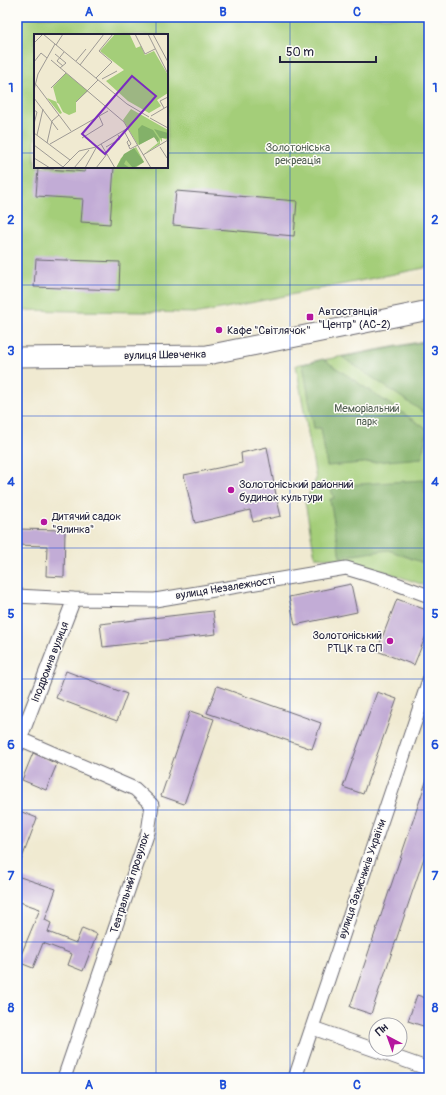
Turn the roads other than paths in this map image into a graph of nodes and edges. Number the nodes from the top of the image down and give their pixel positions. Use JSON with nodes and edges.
{"nodes":[{"id":1,"x":429,"y":310,"type":"edge"},
{"id":2,"x":17,"y":356,"type":"edge"},
{"id":3,"x":17,"y":596,"type":"edge"},
{"id":4,"x":429,"y":596,"type":"edge"},
{"id":5,"x":74,"y":599,"type":"junction"},
{"id":6,"x":429,"y":680,"type":"edge"},
{"id":7,"x":18,"y":743,"type":"edge"},
{"id":8,"x":313,"y":1028,"type":"junction"},
{"id":9,"x":429,"y":1069,"type":"edge"},
{"id":10,"x":64,"y":1078,"type":"edge"},
{"id":11,"x":295,"y":1078,"type":"edge"}],
"edges":[{"from":1,"to":2,"type":"main road","name":"вулиця Шевченка"},
{"from":3,"to":5,"type":"street","name":"вулиця Незалежності"},
{"from":4,"to":5,"type":"street","name":"вулиця Незалежності"},
{"from":5,"to":7,"type":"street","name":"Іподромна вулиця"},
{"from":6,"to":8,"type":"street","name":"вулиця Захисників України"},
{"from":7,"to":10,"type":"street","name":"Театральний провулок"},
{"from":8,"to":9,"type":"street"},
{"from":8,"to":11,"type":"street","name":"вулиця Захисників України"}]}
